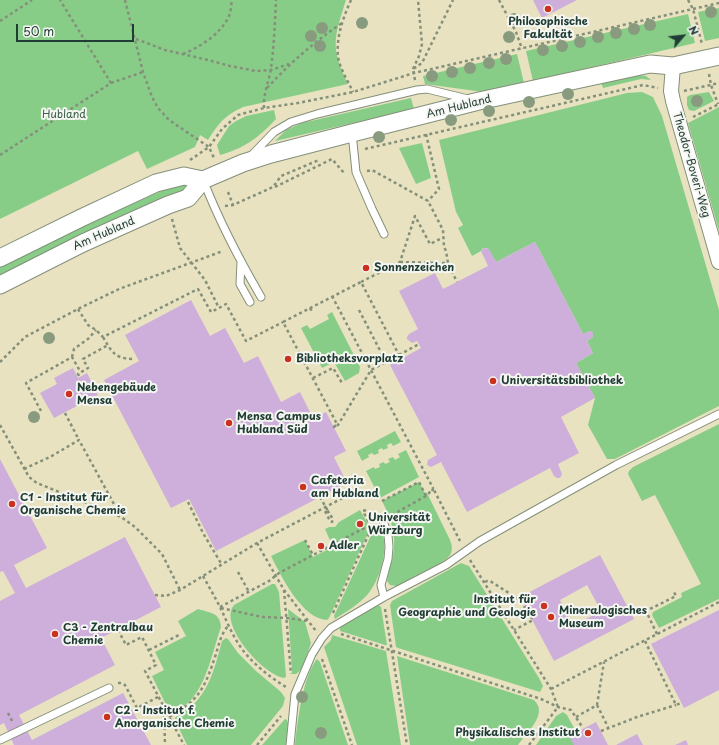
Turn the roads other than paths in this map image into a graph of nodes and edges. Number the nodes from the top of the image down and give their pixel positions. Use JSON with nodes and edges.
{"nodes":[{"id":1,"x":719,"y":56,"type":"edge"},
{"id":2,"x":673,"y":66,"type":"junction"},
{"id":3,"x":479,"y":102,"type":"junction"},
{"id":4,"x":352,"y":133,"type":"junction"},
{"id":5,"x":244,"y":163,"type":"junction"},
{"id":6,"x":203,"y":180,"type":"junction"},
{"id":7,"x":384,"y":234,"type":"dead end"},
{"id":8,"x":0,"y":258,"type":"edge"},
{"id":9,"x":241,"y":262,"type":"junction"},
{"id":10,"x":719,"y":262,"type":"edge"},
{"id":11,"x":0,"y":284,"type":"edge"},
{"id":12,"x":261,"y":297,"type":"dead end"},
{"id":13,"x":250,"y":302,"type":"dead end"},
{"id":14,"x":719,"y":414,"type":"edge"},
{"id":15,"x":383,"y":520,"type":"road end"},
{"id":16,"x":384,"y":597,"type":"junction"},
{"id":17,"x":109,"y":688,"type":"dead end"},
{"id":18,"x":0,"y":740,"type":"edge"},
{"id":19,"x":290,"y":745,"type":"edge"}],
"edges":[{"from":1,"to":2,"type":"street","name":"Am Hubland"},
{"from":2,"to":3,"type":"street","name":"Am Hubland"},
{"from":2,"to":10,"type":"street","name":"Theodor-Boveri-Weg"},
{"from":3,"to":4,"type":"street","name":"Am Hubland"},
{"from":3,"to":5,"type":"lane"},
{"from":4,"to":5,"type":"street","name":"Am Hubland"},
{"from":4,"to":7,"type":"lane"},
{"from":5,"to":6,"type":"street","name":"Am Hubland"},
{"from":6,"to":8,"type":"street"},
{"from":6,"to":9,"type":"lane"},
{"from":6,"to":11,"type":"street","name":"Am Hubland"},
{"from":9,"to":12,"type":"lane"},
{"from":9,"to":13,"type":"lane"},
{"from":14,"to":16,"type":"lane"},
{"from":15,"to":16,"type":"lane"},
{"from":16,"to":19,"type":"lane"},
{"from":17,"to":18,"type":"lane"}]}
